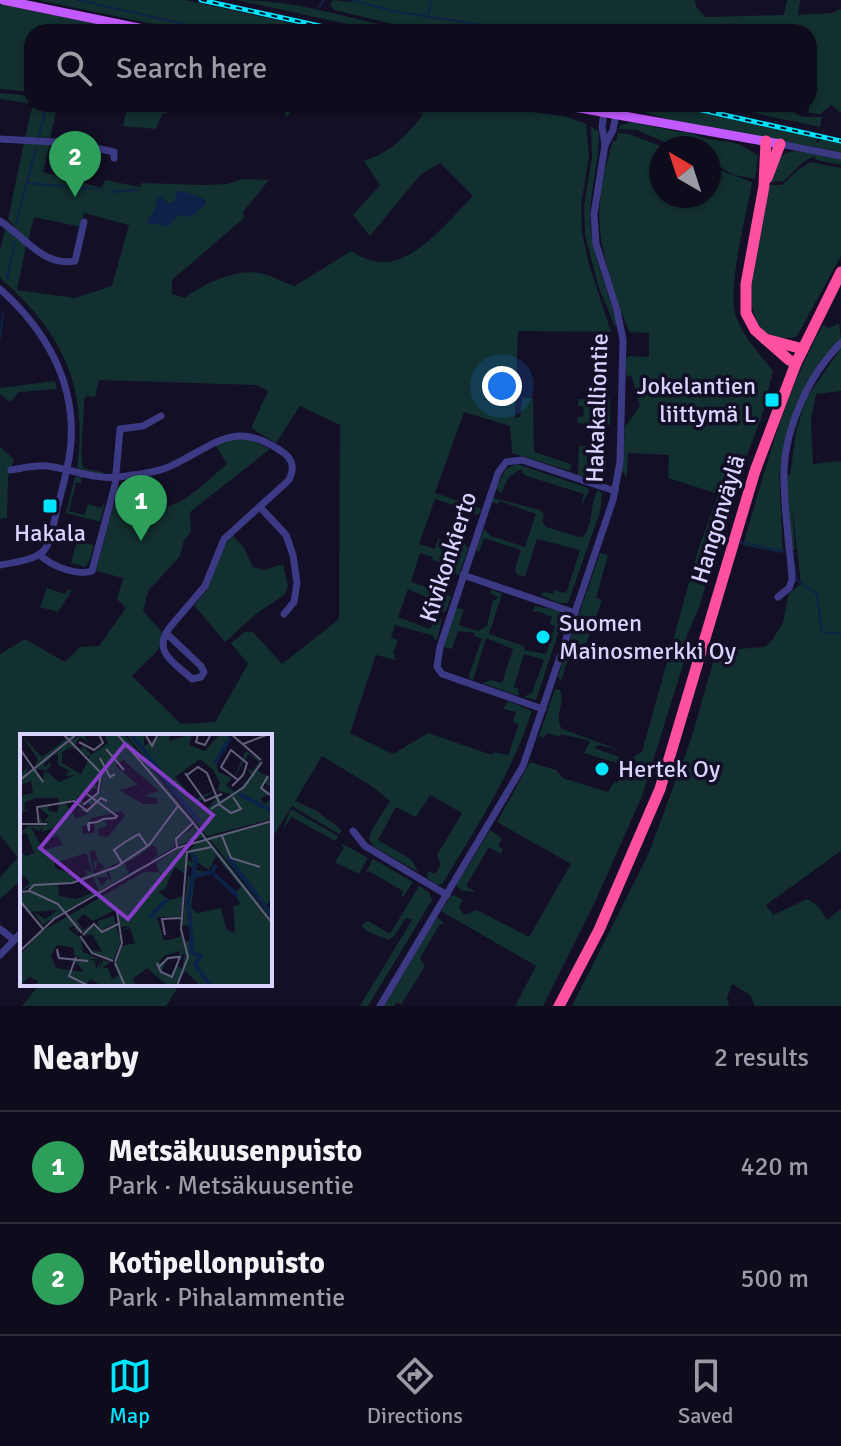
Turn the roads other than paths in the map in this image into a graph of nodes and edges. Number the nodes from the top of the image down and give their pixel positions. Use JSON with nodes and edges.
{"nodes":[{"id":1,"x":3,"y":0,"type":"edge"},
{"id":2,"x":119,"y":24,"type":"edge"},
{"id":3,"x":604,"y":112,"type":"joint"},
{"id":4,"x":616,"y":114,"type":"junction"},
{"id":5,"x":0,"y":139,"type":"edge"},
{"id":6,"x":766,"y":141,"type":"junction"},
{"id":7,"x":780,"y":144,"type":"junction"},
{"id":8,"x":605,"y":145,"type":"junction"},
{"id":9,"x":841,"y":156,"type":"edge"},
{"id":10,"x":114,"y":158,"type":"dead end"},
{"id":11,"x":764,"y":186,"type":"junction"},
{"id":12,"x":0,"y":221,"type":"edge"},
{"id":13,"x":84,"y":222,"type":"dead end"},
{"id":14,"x":841,"y":272,"type":"edge"},
{"id":15,"x":0,"y":289,"type":"edge"},
{"id":16,"x":765,"y":338,"type":"junction"},
{"id":17,"x":841,"y":343,"type":"edge"},
{"id":18,"x":803,"y":349,"type":"junction"},
{"id":19,"x":796,"y":363,"type":"junction"},
{"id":20,"x":161,"y":416,"type":"dead end"},
{"id":21,"x":11,"y":470,"type":"dead end"},
{"id":22,"x":67,"y":470,"type":"junction"},
{"id":23,"x":116,"y":477,"type":"junction"},
{"id":24,"x":615,"y":491,"type":"junction"},
{"id":25,"x":260,"y":507,"type":"junction"},
{"id":26,"x":40,"y":555,"type":"junction"},
{"id":27,"x":0,"y":565,"type":"edge"},
{"id":28,"x":463,"y":575,"type":"junction"},
{"id":29,"x":778,"y":597,"type":"dead end"},
{"id":30,"x":575,"y":613,"type":"junction"},
{"id":31,"x":284,"y":614,"type":"dead end"},
{"id":32,"x":166,"y":633,"type":"junction"},
{"id":33,"x":543,"y":709,"type":"junction"},
{"id":34,"x":353,"y":831,"type":"dead end"},
{"id":35,"x":447,"y":895,"type":"junction"},
{"id":36,"x":0,"y":929,"type":"edge"},
{"id":37,"x":20,"y":934,"type":"edge"},
{"id":38,"x":13,"y":939,"type":"junction"},
{"id":39,"x":0,"y":955,"type":"edge"},
{"id":40,"x":380,"y":1006,"type":"edge"},
{"id":41,"x":559,"y":1006,"type":"edge"}],
"edges":[{"from":1,"to":2,"type":"main road"},
{"from":3,"to":4,"type":"main road"},
{"from":3,"to":8,"type":"street","name":"Hakakalliontie"},
{"from":4,"to":6,"type":"main road"},
{"from":4,"to":8,"type":"street","name":"Hakakalliontie"},
{"from":5,"to":10,"type":"street"},
{"from":6,"to":7,"type":"main road"},
{"from":6,"to":11,"type":"highway"},
{"from":7,"to":9,"type":"street"},
{"from":7,"to":11,"type":"highway"},
{"from":8,"to":24,"type":"street","name":"Hakakalliontie"},
{"from":11,"to":16,"type":"highway"},
{"from":12,"to":13,"type":"street"},
{"from":14,"to":18,"type":"highway","name":"Hangonväylä"},
{"from":15,"to":22,"type":"street"},
{"from":16,"to":18,"type":"highway"},
{"from":16,"to":19,"type":"highway"},
{"from":17,"to":29,"type":"street"},
{"from":18,"to":19,"type":"highway","name":"Hangonväylä"},
{"from":19,"to":41,"type":"highway","name":"Hangonväylä"},
{"from":20,"to":23,"type":"street"},
{"from":21,"to":22,"type":"street"},
{"from":22,"to":23,"type":"street"},
{"from":22,"to":26,"type":"street"},
{"from":23,"to":25,"type":"street"},
{"from":23,"to":26,"type":"street"},
{"from":24,"to":28,"type":"street","name":"Kivikonkierto"},
{"from":24,"to":30,"type":"street","name":"Hakakalliontie"},
{"from":25,"to":31,"type":"street"},
{"from":25,"to":32,"type":"street"},
{"from":26,"to":27,"type":"street"},
{"from":28,"to":30,"type":"street"},
{"from":28,"to":33,"type":"street","name":"Kivikonkierto"},
{"from":30,"to":33,"type":"street","name":"Hakakalliontie"},
{"from":32,"to":32,"type":"street"},
{"from":33,"to":35,"type":"street","name":"Hakakalliontie"},
{"from":34,"to":35,"type":"street"},
{"from":35,"to":40,"type":"street","name":"Hakakalliontie"},
{"from":36,"to":38,"type":"street"},
{"from":37,"to":38,"type":"street"},
{"from":38,"to":39,"type":"street"}]}
